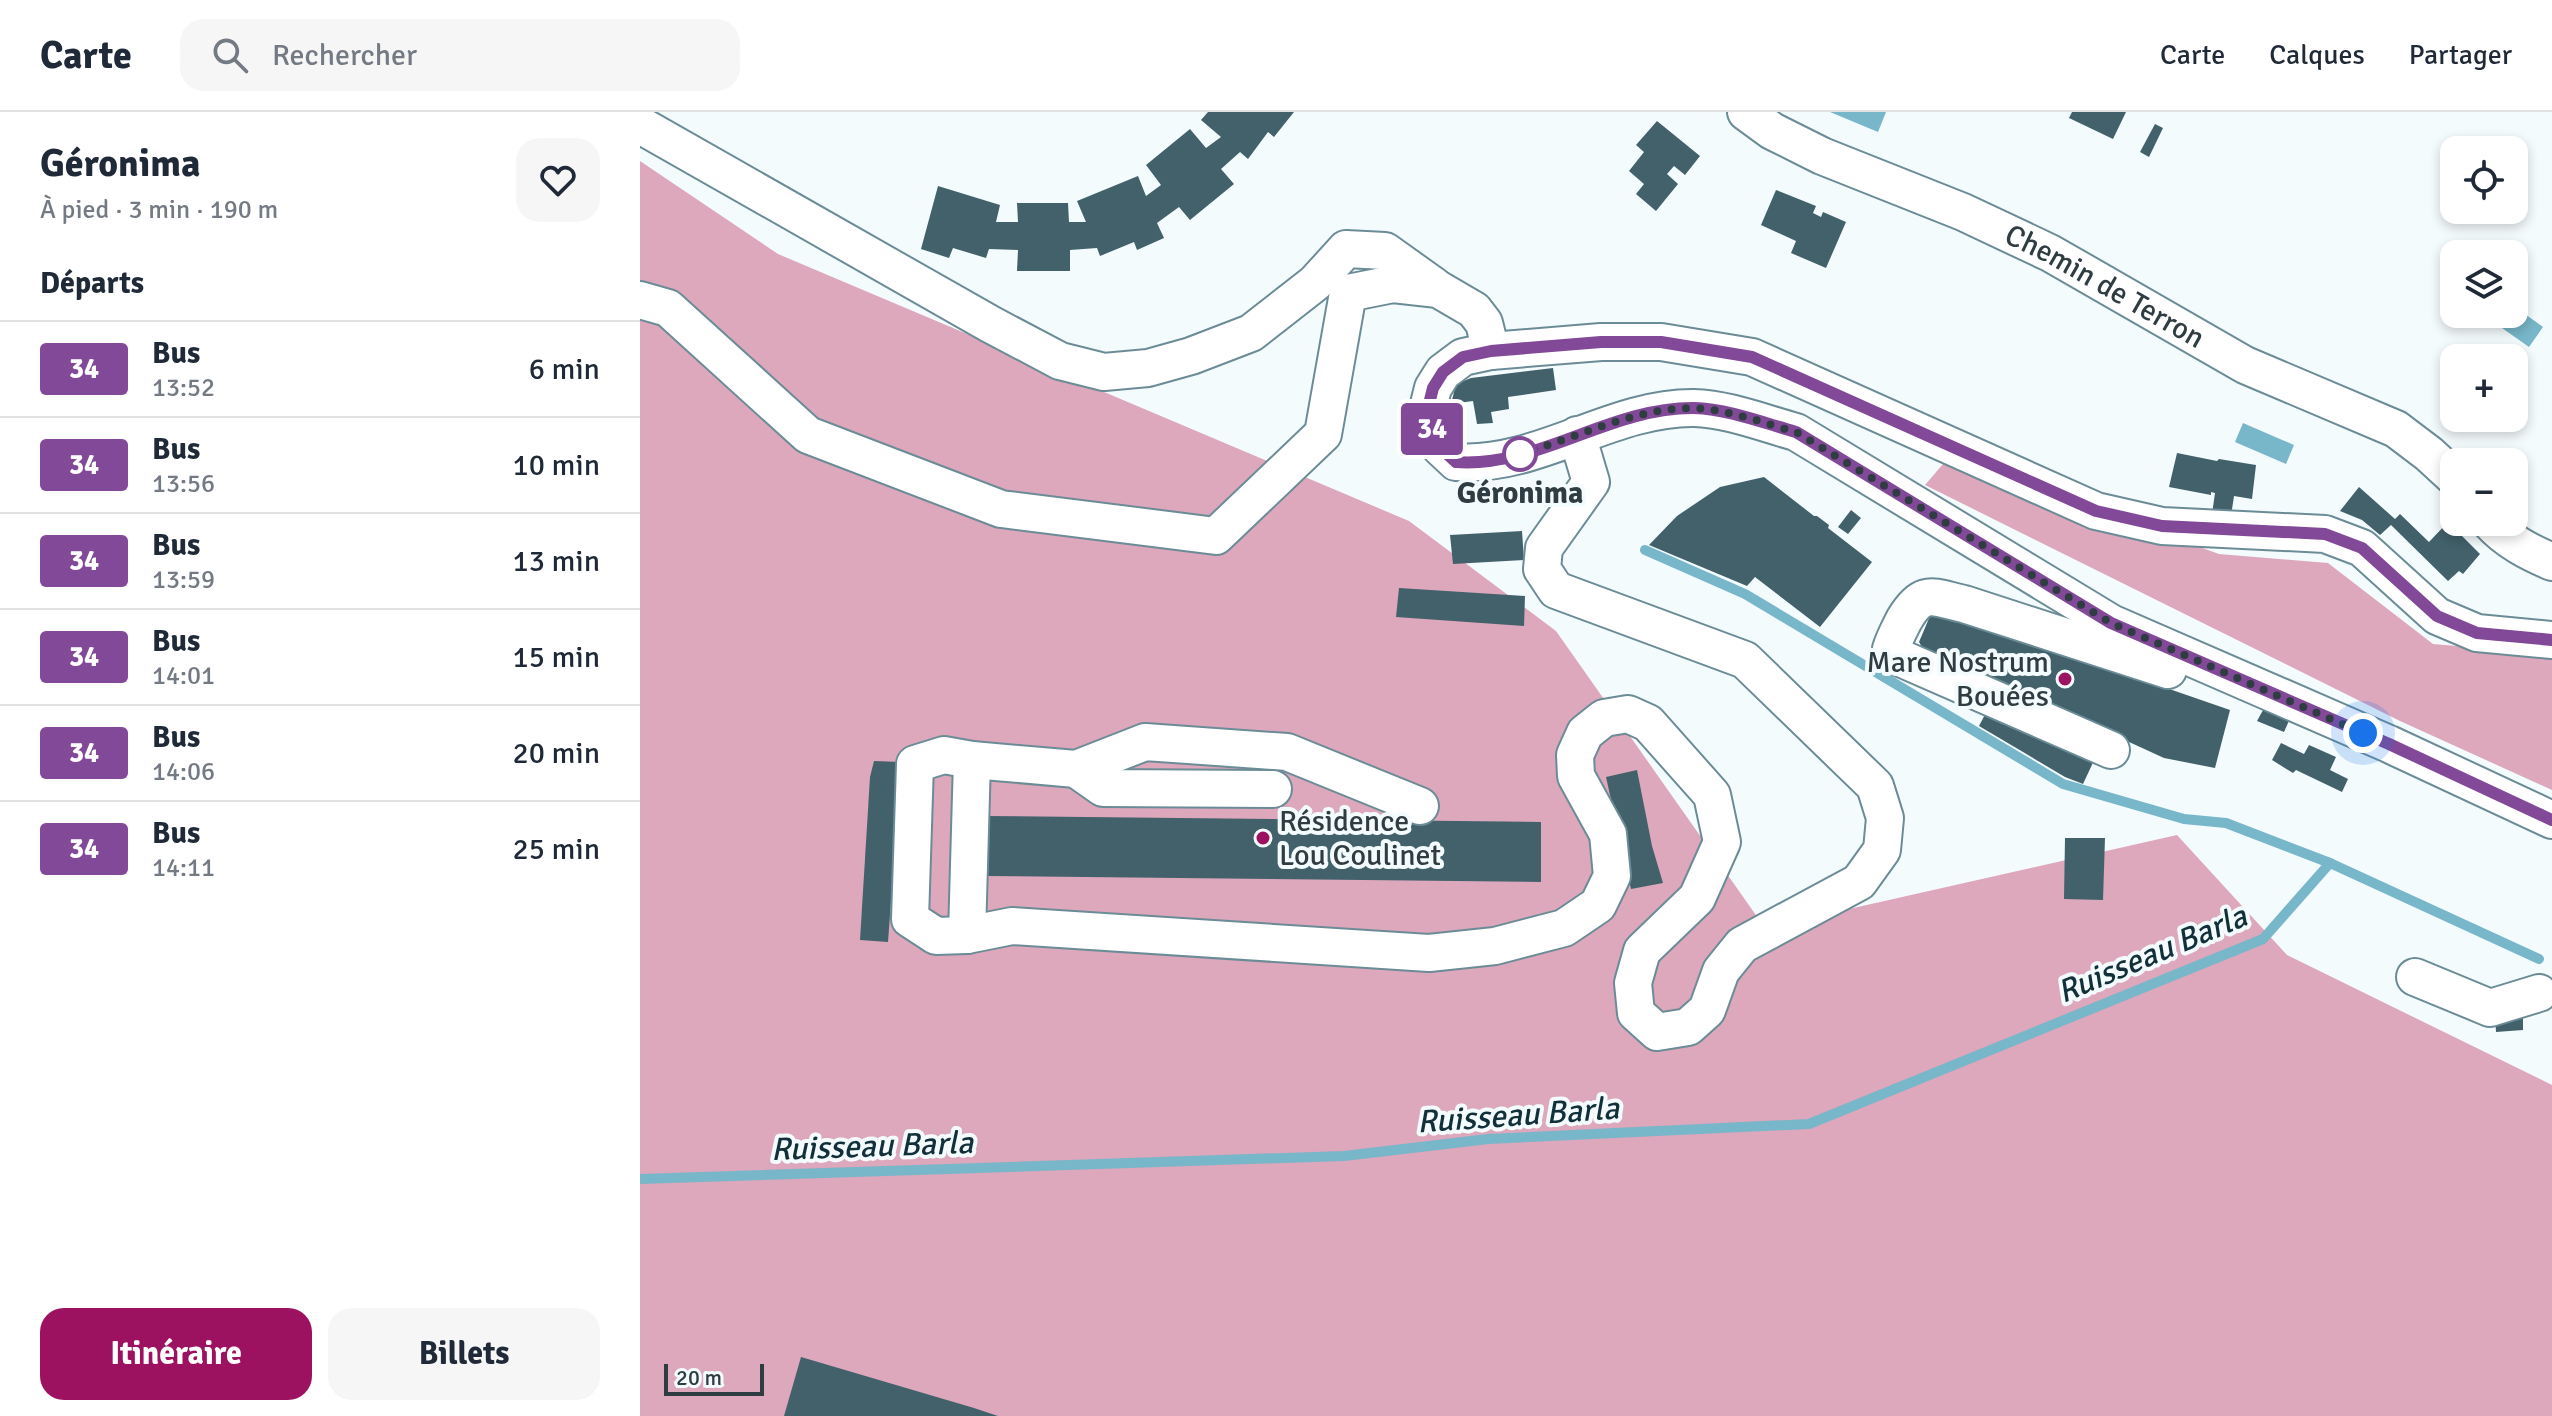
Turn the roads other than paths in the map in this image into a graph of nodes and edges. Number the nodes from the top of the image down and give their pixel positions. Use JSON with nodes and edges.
{"nodes":[{"id":1,"x":1746,"y":112,"type":"edge"},
{"id":2,"x":640,"y":125,"type":"edge"},
{"id":3,"x":1438,"y":289,"type":"junction"},
{"id":4,"x":640,"y":300,"type":"edge"},
{"id":5,"x":1491,"y":351,"type":"junction"},
{"id":6,"x":1577,"y":435,"type":"junction"},
{"id":7,"x":2440,"y":464,"type":"edge"},
{"id":8,"x":2504,"y":536,"type":"edge"},
{"id":9,"x":2552,"y":562,"type":"edge"},
{"id":10,"x":2552,"y":640,"type":"edge"},
{"id":11,"x":2233,"y":676,"type":"junction"},
{"id":12,"x":2111,"y":750,"type":"dead end"},
{"id":13,"x":972,"y":760,"type":"junction"},
{"id":14,"x":1076,"y":769,"type":"junction"},
{"id":15,"x":1273,"y":789,"type":"dead end"},
{"id":16,"x":1420,"y":806,"type":"dead end"},
{"id":17,"x":2552,"y":820,"type":"edge"},
{"id":18,"x":967,"y":935,"type":"junction"},
{"id":19,"x":2415,"y":977,"type":"dead end"},
{"id":20,"x":2548,"y":992,"type":"edge"}],
"edges":[{"from":1,"to":7,"type":"street","name":"Chemin de Terron"},
{"from":2,"to":3,"type":"street"},
{"from":3,"to":4,"type":"street"},
{"from":3,"to":5,"type":"street"},
{"from":5,"to":6,"type":"street"},
{"from":5,"to":10,"type":"street"},
{"from":6,"to":11,"type":"street"},
{"from":6,"to":18,"type":"street"},
{"from":8,"to":9,"type":"street"},
{"from":11,"to":12,"type":"street"},
{"from":11,"to":17,"type":"street"},
{"from":13,"to":14,"type":"street"},
{"from":13,"to":18,"type":"street"},
{"from":13,"to":18,"type":"street"},
{"from":14,"to":15,"type":"street"},
{"from":14,"to":16,"type":"street"},
{"from":19,"to":20,"type":"street"}]}
